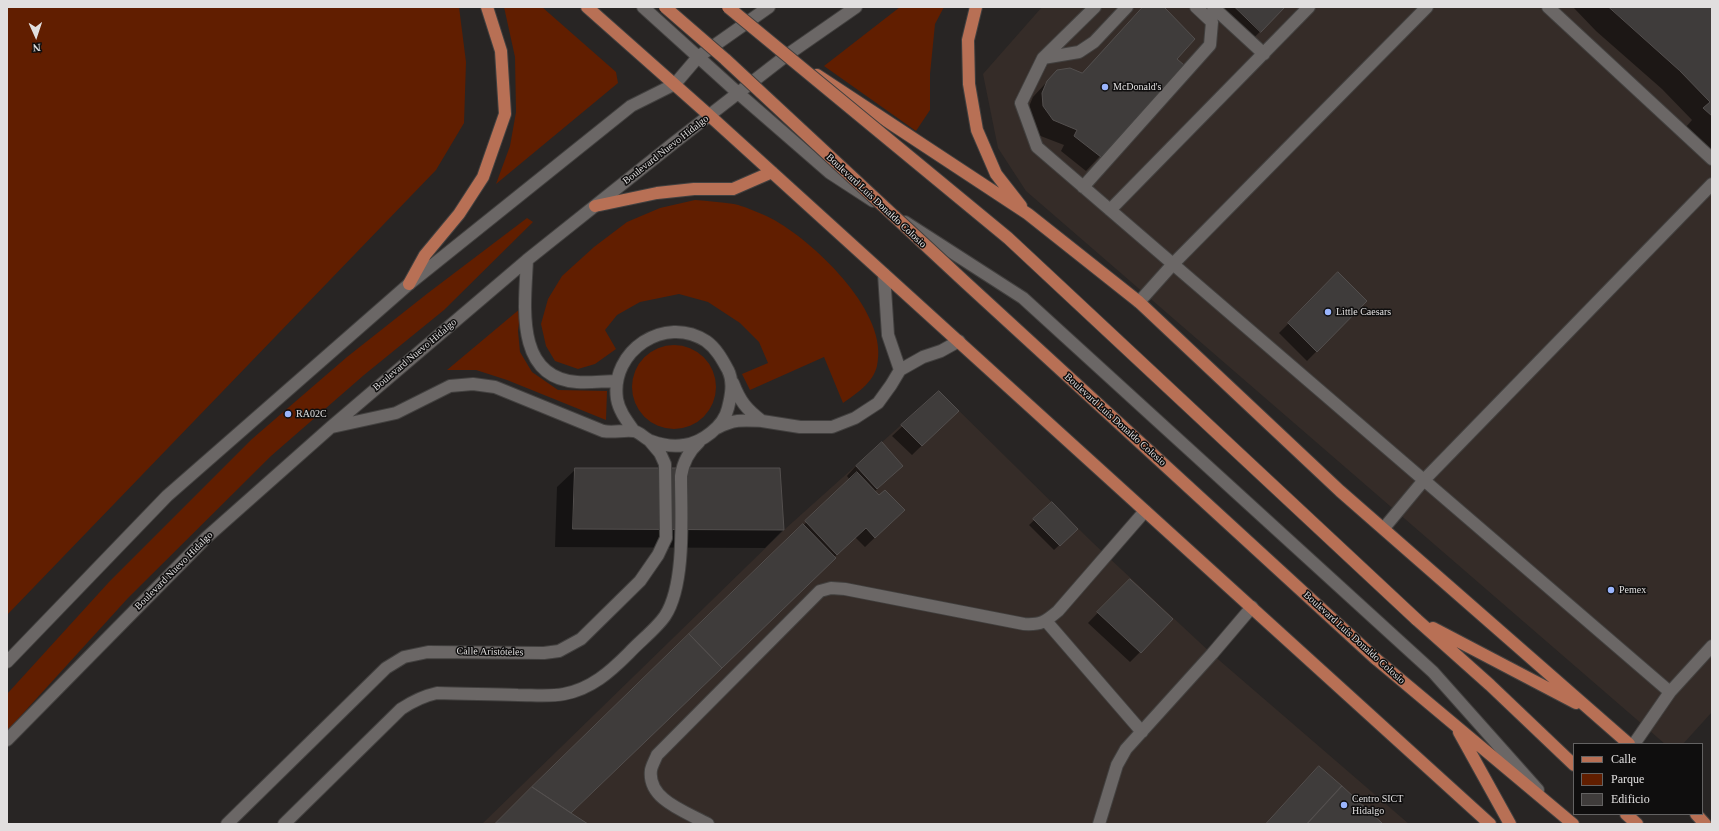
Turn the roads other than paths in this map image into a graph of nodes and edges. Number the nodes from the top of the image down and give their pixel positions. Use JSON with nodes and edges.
{"nodes":[{"id":1,"x":487,"y":7,"type":"edge"},
{"id":2,"x":587,"y":7,"type":"edge"},
{"id":3,"x":643,"y":7,"type":"edge"},
{"id":4,"x":665,"y":7,"type":"edge"},
{"id":5,"x":728,"y":7,"type":"edge"},
{"id":6,"x":732,"y":7,"type":"edge"},
{"id":7,"x":768,"y":7,"type":"edge"},
{"id":8,"x":856,"y":7,"type":"edge"},
{"id":9,"x":976,"y":7,"type":"edge"},
{"id":10,"x":1095,"y":7,"type":"edge"},
{"id":11,"x":1127,"y":7,"type":"edge"},
{"id":12,"x":1196,"y":7,"type":"edge"},
{"id":13,"x":1213,"y":7,"type":"edge"},
{"id":14,"x":1309,"y":7,"type":"edge"},
{"id":15,"x":1427,"y":7,"type":"edge"},
{"id":16,"x":1548,"y":7,"type":"edge"},
{"id":17,"x":749,"y":21,"type":"junction"},
{"id":18,"x":1264,"y":54,"type":"junction"},
{"id":19,"x":787,"y":55,"type":"junction"},
{"id":20,"x":698,"y":57,"type":"junction"},
{"id":21,"x":1043,"y":58,"type":"junction"},
{"id":22,"x":675,"y":84,"type":"junction"},
{"id":23,"x":738,"y":93,"type":"junction"},
{"id":24,"x":710,"y":116,"type":"junction"},
{"id":25,"x":1712,"y":159,"type":"edge"},
{"id":26,"x":772,"y":172,"type":"junction"},
{"id":27,"x":1712,"y":184,"type":"edge"},
{"id":28,"x":1083,"y":186,"type":"junction"},
{"id":29,"x":595,"y":206,"type":"junction"},
{"id":30,"x":1110,"y":210,"type":"junction"},
{"id":31,"x":1028,"y":214,"type":"junction"},
{"id":32,"x":527,"y":260,"type":"junction"},
{"id":33,"x":1174,"y":264,"type":"junction"},
{"id":34,"x":884,"y":274,"type":"junction"},
{"id":35,"x":409,"y":284,"type":"junction"},
{"id":36,"x":1139,"y":302,"type":"junction"},
{"id":37,"x":959,"y":341,"type":"junction"},
{"id":38,"x":900,"y":370,"type":"junction"},
{"id":39,"x":729,"y":373,"type":"junction"},
{"id":40,"x":617,"y":381,"type":"junction"},
{"id":41,"x":762,"y":421,"type":"junction"},
{"id":42,"x":330,"y":427,"type":"junction"},
{"id":43,"x":716,"y":428,"type":"junction"},
{"id":44,"x":634,"y":431,"type":"junction"},
{"id":45,"x":702,"y":439,"type":"junction"},
{"id":46,"x":649,"y":440,"type":"junction"},
{"id":47,"x":1424,"y":480,"type":"junction"},
{"id":48,"x":1145,"y":511,"type":"junction"},
{"id":49,"x":1384,"y":528,"type":"junction"},
{"id":50,"x":1252,"y":607,"type":"junction"},
{"id":51,"x":1416,"y":619,"type":"junction"},
{"id":52,"x":1046,"y":621,"type":"junction"},
{"id":53,"x":1712,"y":646,"type":"edge"},
{"id":54,"x":7,"y":662,"type":"edge"},
{"id":55,"x":1670,"y":692,"type":"junction"},
{"id":56,"x":1594,"y":713,"type":"junction"},
{"id":57,"x":1454,"y":724,"type":"junction"},
{"id":58,"x":1142,"y":732,"type":"junction"},
{"id":59,"x":7,"y":740,"type":"edge"},
{"id":60,"x":1628,"y":743,"type":"edge"},
{"id":61,"x":1635,"y":743,"type":"edge"},
{"id":62,"x":1573,"y":764,"type":"edge"},
{"id":63,"x":1556,"y":810,"type":"junction"},
{"id":64,"x":1627,"y":815,"type":"edge"},
{"id":65,"x":1697,"y":815,"type":"edge"},
{"id":66,"x":1636,"y":823,"type":"edge"},
{"id":67,"x":227,"y":824,"type":"edge"},
{"id":68,"x":284,"y":824,"type":"edge"},
{"id":69,"x":708,"y":824,"type":"edge"},
{"id":70,"x":1100,"y":824,"type":"edge"},
{"id":71,"x":1490,"y":824,"type":"edge"},
{"id":72,"x":1510,"y":824,"type":"edge"},
{"id":73,"x":1573,"y":824,"type":"edge"},
{"id":74,"x":1705,"y":824,"type":"edge"}],
"edges":[{"from":1,"to":35,"type":"main road"},
{"from":2,"to":22,"type":"main road"},
{"from":3,"to":20,"type":"street"},
{"from":4,"to":57,"type":"main road","name":"Boulevard Luis Donaldo Colosio","bridge":true},
{"from":5,"to":51,"type":"main road","bridge":true},
{"from":6,"to":17,"type":"main road"},
{"from":7,"to":17,"type":"street"},
{"from":8,"to":19,"type":"street","name":"Boulevard Nuevo Hidalgo"},
{"from":9,"to":31,"type":"main road"},
{"from":10,"to":21,"type":"street"},
{"from":11,"to":21,"type":"street"},
{"from":12,"to":28,"type":"street"},
{"from":13,"to":18,"type":"street"},
{"from":14,"to":18,"type":"street"},
{"from":15,"to":33,"type":"street"},
{"from":16,"to":25,"type":"street"},
{"from":17,"to":19,"type":"main road"},
{"from":17,"to":20,"type":"street"},
{"from":18,"to":30,"type":"street"},
{"from":19,"to":23,"type":"street","name":"Boulevard Nuevo Hidalgo"},
{"from":19,"to":31,"type":"main road"},
{"from":20,"to":22,"type":"street"},
{"from":20,"to":23,"type":"street"},
{"from":21,"to":28,"type":"street"},
{"from":22,"to":24,"type":"main road"},
{"from":22,"to":35,"type":"street"},
{"from":23,"to":24,"type":"street","name":"Boulevard Nuevo Hidalgo"},
{"from":23,"to":63,"type":"street"},
{"from":24,"to":26,"type":"main road"},
{"from":24,"to":29,"type":"street","name":"Boulevard Nuevo Hidalgo"},
{"from":26,"to":29,"type":"main road"},
{"from":26,"to":34,"type":"main road"},
{"from":27,"to":47,"type":"street"},
{"from":28,"to":30,"type":"street"},
{"from":29,"to":32,"type":"street","name":"Boulevard Nuevo Hidalgo"},
{"from":30,"to":33,"type":"street"},
{"from":31,"to":36,"type":"main road"},
{"from":32,"to":40,"type":"street"},
{"from":32,"to":42,"type":"street","name":"Boulevard Nuevo Hidalgo"},
{"from":33,"to":36,"type":"street"},
{"from":33,"to":47,"type":"street"},
{"from":34,"to":37,"type":"main road"},
{"from":34,"to":38,"type":"street"},
{"from":35,"to":54,"type":"street"},
{"from":36,"to":49,"type":"main road"},
{"from":37,"to":38,"type":"street"},
{"from":37,"to":48,"type":"main road"},
{"from":38,"to":41,"type":"street"},
{"from":39,"to":40,"type":"street"},
{"from":39,"to":41,"type":"street"},
{"from":39,"to":43,"type":"street"},
{"from":40,"to":44,"type":"street"},
{"from":41,"to":43,"type":"street"},
{"from":42,"to":44,"type":"street"},
{"from":42,"to":59,"type":"street","name":"Boulevard Nuevo Hidalgo"},
{"from":43,"to":45,"type":"street"},
{"from":44,"to":46,"type":"street"},
{"from":45,"to":46,"type":"street"},
{"from":45,"to":68,"type":"street"},
{"from":46,"to":67,"type":"street","name":"Calle Aristóteles"},
{"from":47,"to":49,"type":"street"},
{"from":47,"to":55,"type":"street"},
{"from":48,"to":50,"type":"main road"},
{"from":48,"to":52,"type":"street"},
{"from":49,"to":56,"type":"main road"},
{"from":50,"to":58,"type":"street"},
{"from":50,"to":71,"type":"main road"},
{"from":51,"to":56,"type":"main road"},
{"from":51,"to":62,"type":"main road"},
{"from":52,"to":58,"type":"street"},
{"from":52,"to":69,"type":"street"},
{"from":53,"to":55,"type":"street"},
{"from":55,"to":61,"type":"street"},
{"from":56,"to":60,"type":"main road"},
{"from":57,"to":63,"type":"main road","name":"Boulevard Luis Donaldo Colosio"},
{"from":57,"to":72,"type":"main road"},
{"from":58,"to":70,"type":"street"},
{"from":63,"to":73,"type":"main road","name":"Boulevard Luis Donaldo Colosio"},
{"from":64,"to":66,"type":"main road"},
{"from":65,"to":74,"type":"main road"}]}
